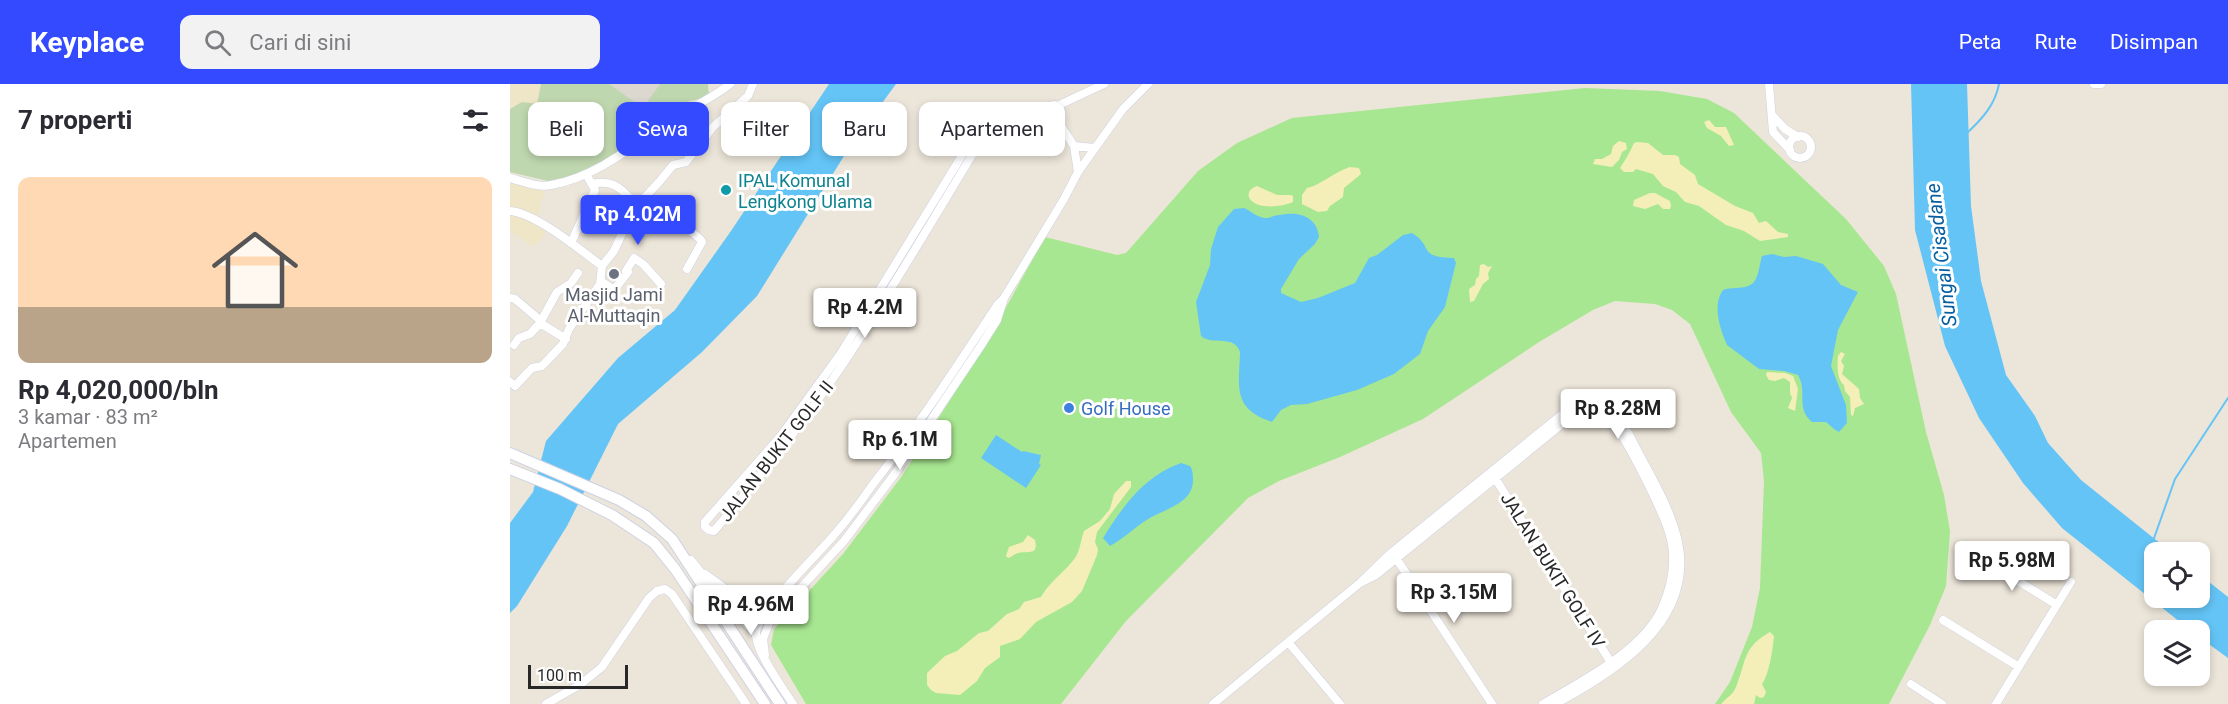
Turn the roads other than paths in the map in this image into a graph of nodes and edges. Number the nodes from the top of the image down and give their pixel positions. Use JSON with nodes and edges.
{"nodes":[{"id":1,"x":730,"y":84,"type":"edge"},
{"id":2,"x":753,"y":84,"type":"edge"},
{"id":3,"x":1104,"y":84,"type":"edge"},
{"id":4,"x":1148,"y":84,"type":"edge"},
{"id":5,"x":1769,"y":84,"type":"edge"},
{"id":6,"x":2094,"y":84,"type":"edge"},
{"id":7,"x":2101,"y":84,"type":"edge"},
{"id":8,"x":1065,"y":102,"type":"edge"},
{"id":9,"x":1773,"y":116,"type":"junction"},
{"id":10,"x":987,"y":123,"type":"joint"},
{"id":11,"x":1065,"y":132,"type":"edge"},
{"id":12,"x":1798,"y":137,"type":"junction"},
{"id":13,"x":1074,"y":146,"type":"junction"},
{"id":14,"x":1094,"y":148,"type":"junction"},
{"id":15,"x":1790,"y":150,"type":"junction"},
{"id":16,"x":1078,"y":172,"type":"junction"},
{"id":17,"x":586,"y":174,"type":"junction"},
{"id":18,"x":510,"y":178,"type":"edge"},
{"id":19,"x":592,"y":184,"type":"junction"},
{"id":20,"x":648,"y":195,"type":"junction"},
{"id":21,"x":637,"y":205,"type":"junction"},
{"id":22,"x":510,"y":211,"type":"edge"},
{"id":23,"x":571,"y":243,"type":"junction"},
{"id":24,"x":602,"y":266,"type":"junction"},
{"id":25,"x":687,"y":269,"type":"dead end"},
{"id":26,"x":578,"y":273,"type":"dead end"},
{"id":27,"x":601,"y":281,"type":"junction"},
{"id":28,"x":661,"y":284,"type":"dead end"},
{"id":29,"x":510,"y":298,"type":"edge"},
{"id":30,"x":541,"y":322,"type":"junction"},
{"id":31,"x":566,"y":339,"type":"junction"},
{"id":32,"x":514,"y":345,"type":"dead end"},
{"id":33,"x":510,"y":382,"type":"edge"},
{"id":34,"x":511,"y":453,"type":"edge"},
{"id":35,"x":510,"y":469,"type":"edge"},
{"id":36,"x":1495,"y":478,"type":"junction"},
{"id":37,"x":672,"y":539,"type":"junction"},
{"id":38,"x":1396,"y":558,"type":"junction"},
{"id":39,"x":1981,"y":558,"type":"dead end"},
{"id":40,"x":699,"y":570,"type":"junction"},
{"id":41,"x":1360,"y":582,"type":"junction"},
{"id":42,"x":2071,"y":582,"type":"dead end"},
{"id":43,"x":2057,"y":605,"type":"junction"},
{"id":44,"x":767,"y":619,"type":"junction"},
{"id":45,"x":1943,"y":620,"type":"dead end"},
{"id":46,"x":756,"y":634,"type":"junction"},
{"id":47,"x":1288,"y":642,"type":"junction"},
{"id":48,"x":765,"y":656,"type":"junction"},
{"id":49,"x":1610,"y":661,"type":"junction"},
{"id":50,"x":2019,"y":667,"type":"junction"},
{"id":51,"x":1911,"y":684,"type":"dead end"},
{"id":52,"x":546,"y":704,"type":"edge"},
{"id":53,"x":746,"y":704,"type":"edge"},
{"id":54,"x":765,"y":704,"type":"edge"},
{"id":55,"x":780,"y":704,"type":"edge"},
{"id":56,"x":793,"y":704,"type":"edge"},
{"id":57,"x":1213,"y":704,"type":"edge"},
{"id":58,"x":1340,"y":704,"type":"edge"},
{"id":59,"x":1492,"y":704,"type":"edge"},
{"id":60,"x":1543,"y":704,"type":"edge"},
{"id":61,"x":1555,"y":704,"type":"edge"},
{"id":62,"x":1942,"y":704,"type":"edge"},
{"id":63,"x":1996,"y":704,"type":"edge"}],
"edges":[{"from":1,"to":17,"type":"street"},
{"from":2,"to":20,"type":"street"},
{"from":3,"to":8,"type":"street"},
{"from":4,"to":14,"type":"street"},
{"from":5,"to":9,"type":"street"},
{"from":6,"to":7,"type":"street"},
{"from":9,"to":12,"type":"street"},
{"from":9,"to":15,"type":"street"},
{"from":10,"to":10,"type":"street","name":"JALAN BUKIT GOLF II"},
{"from":11,"to":13,"type":"street"},
{"from":12,"to":15,"type":"street"},
{"from":12,"to":15,"type":"street"},
{"from":13,"to":14,"type":"street"},
{"from":13,"to":16,"type":"street"},
{"from":14,"to":16,"type":"street"},
{"from":16,"to":44,"type":"street"},
{"from":17,"to":18,"type":"street"},
{"from":17,"to":19,"type":"street"},
{"from":19,"to":21,"type":"street"},
{"from":19,"to":23,"type":"street"},
{"from":20,"to":21,"type":"street"},
{"from":20,"to":25,"type":"street"},
{"from":21,"to":24,"type":"street"},
{"from":22,"to":23,"type":"street"},
{"from":23,"to":24,"type":"street"},
{"from":24,"to":27,"type":"street"},
{"from":26,"to":30,"type":"street"},
{"from":27,"to":28,"type":"street"},
{"from":27,"to":31,"type":"street"},
{"from":29,"to":30,"type":"street"},
{"from":30,"to":31,"type":"street"},
{"from":30,"to":32,"type":"street"},
{"from":31,"to":33,"type":"street"},
{"from":34,"to":37,"type":"main road"},
{"from":35,"to":54,"type":"main road"},
{"from":36,"to":38,"type":"street"},
{"from":36,"to":49,"type":"street","name":"JALAN BUKIT GOLF IV"},
{"from":36,"to":49,"type":"street"},
{"from":37,"to":40,"type":"street"},
{"from":37,"to":55,"type":"main road"},
{"from":38,"to":41,"type":"street"},
{"from":38,"to":59,"type":"street"},
{"from":39,"to":43,"type":"street"},
{"from":40,"to":44,"type":"street"},
{"from":40,"to":46,"type":"street"},
{"from":41,"to":47,"type":"street"},
{"from":41,"to":61,"type":"street"},
{"from":42,"to":43,"type":"street"},
{"from":43,"to":50,"type":"street"},
{"from":44,"to":46,"type":"street"},
{"from":44,"to":48,"type":"street"},
{"from":45,"to":50,"type":"street"},
{"from":46,"to":48,"type":"street"},
{"from":47,"to":57,"type":"street"},
{"from":47,"to":58,"type":"street"},
{"from":48,"to":56,"type":"street"},
{"from":49,"to":60,"type":"street"},
{"from":50,"to":63,"type":"street"},
{"from":51,"to":62,"type":"street"},
{"from":52,"to":53,"type":"street"}]}
